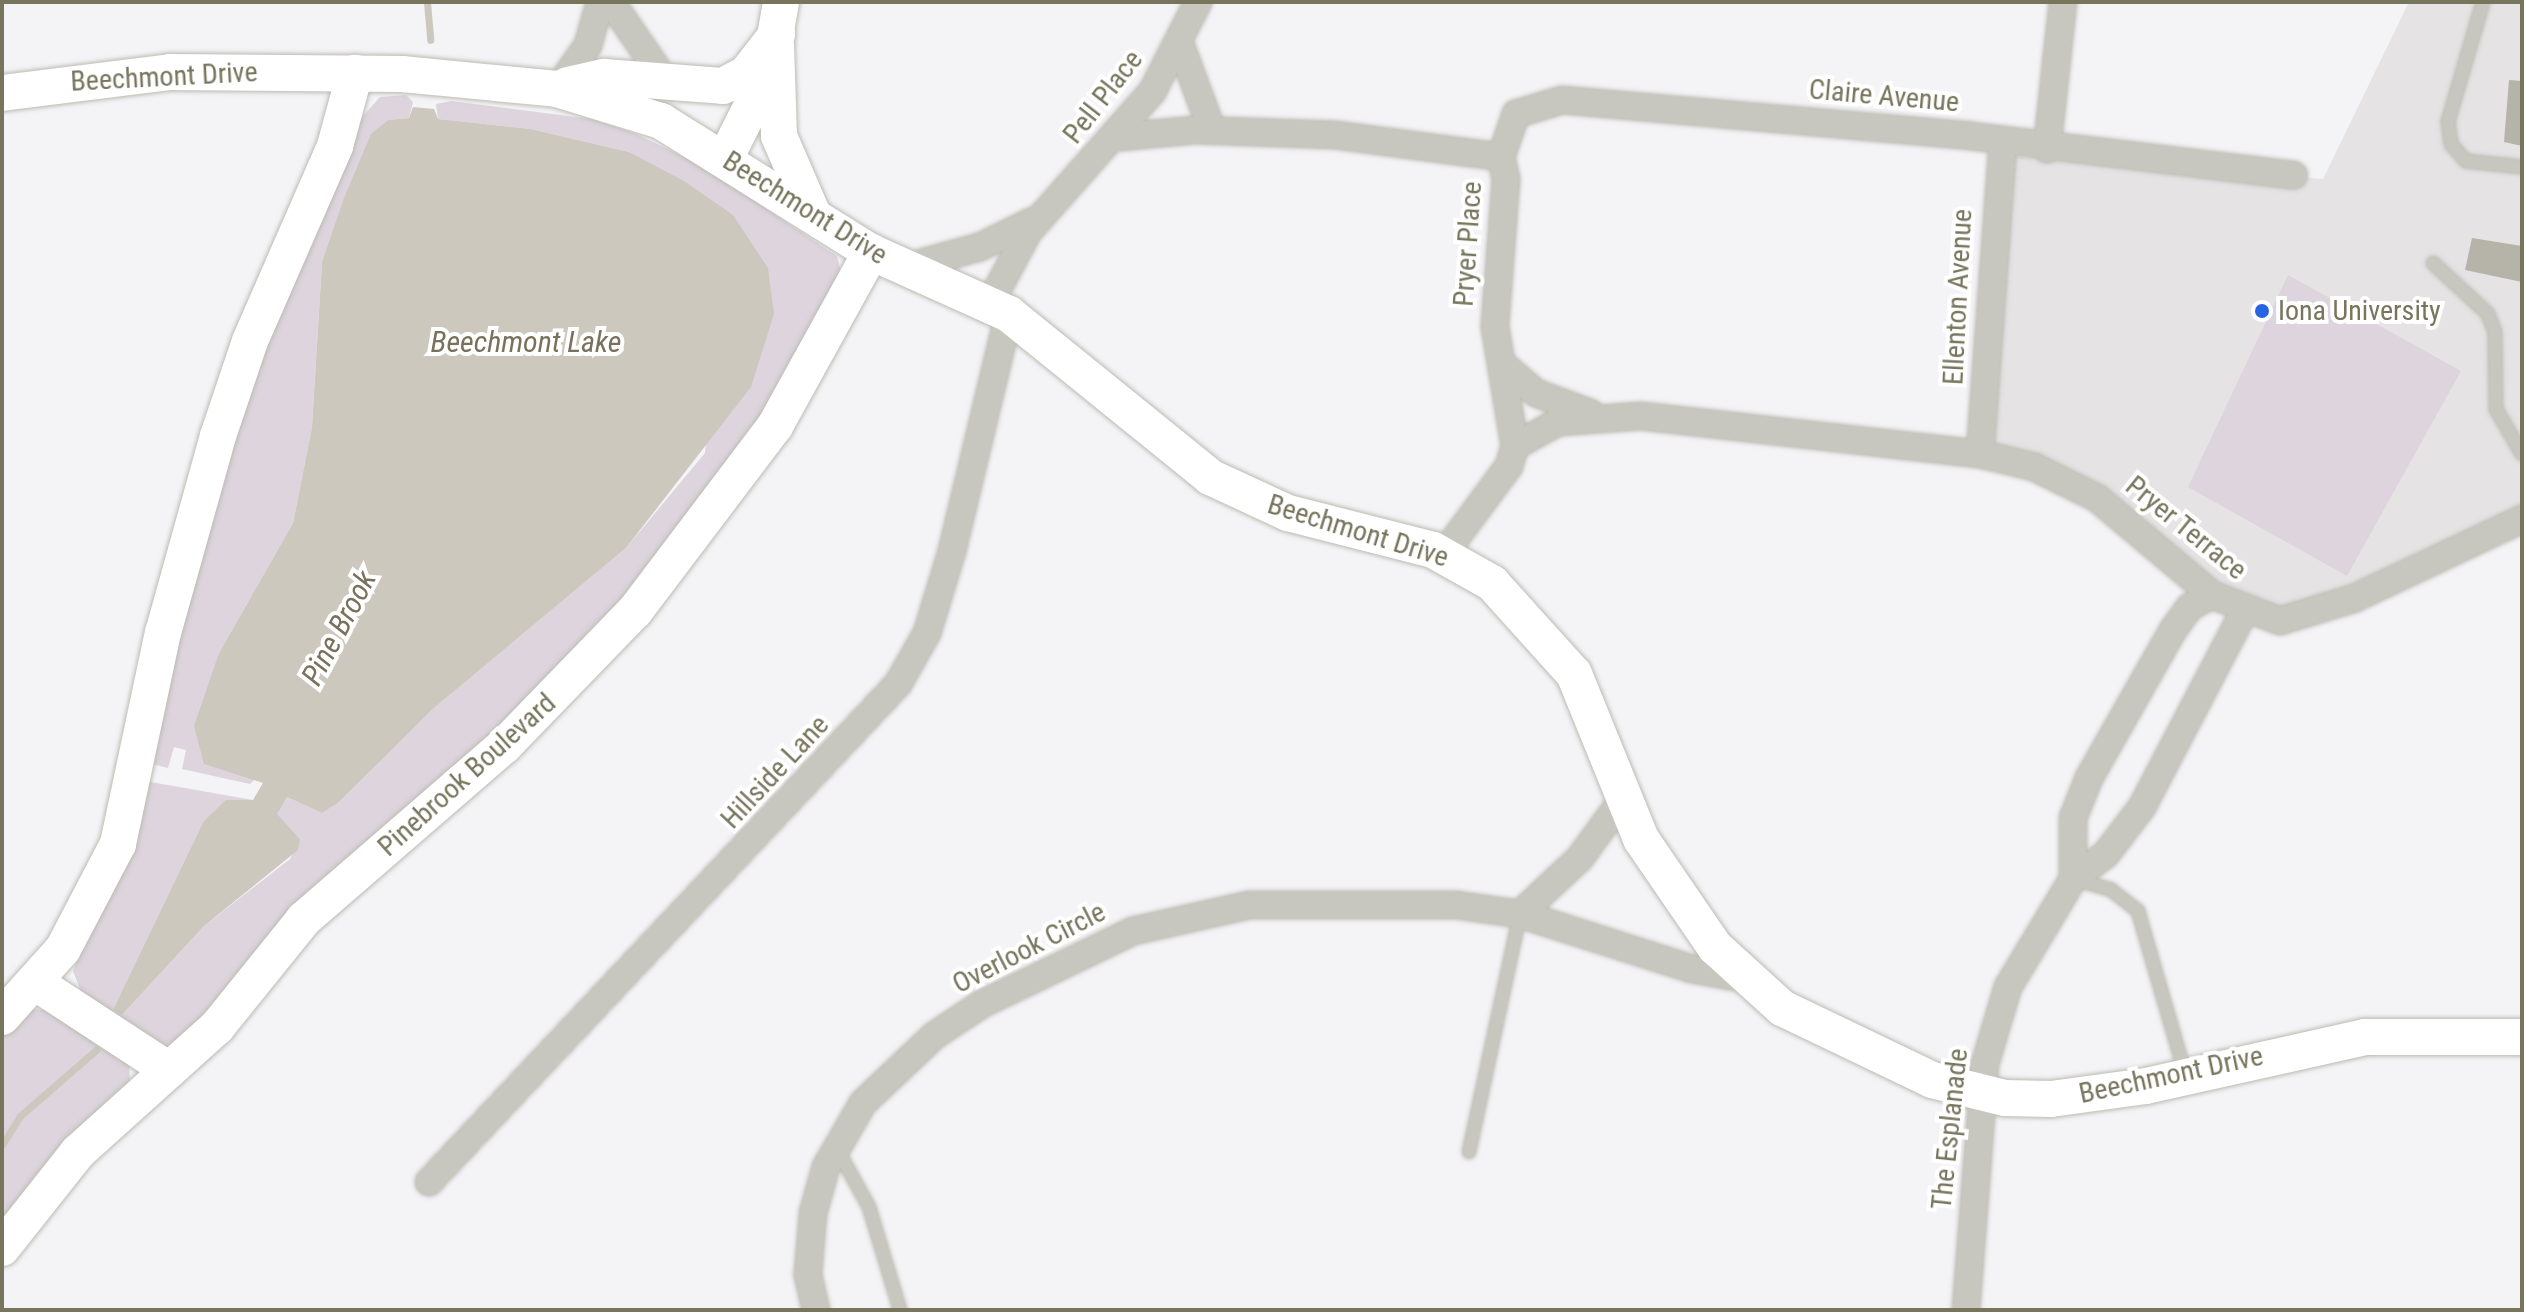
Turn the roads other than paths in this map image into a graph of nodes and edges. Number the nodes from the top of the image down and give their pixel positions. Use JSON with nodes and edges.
{"nodes":[{"id":1,"x":600,"y":2,"type":"edge"},
{"id":2,"x":611,"y":2,"type":"edge"},
{"id":3,"x":1198,"y":2,"type":"edge"},
{"id":4,"x":2063,"y":2,"type":"edge"},
{"id":5,"x":2483,"y":2,"type":"edge"},
{"id":6,"x":778,"y":27,"type":"edge"},
{"id":7,"x":1180,"y":44,"type":"junction"},
{"id":8,"x":355,"y":73,"type":"junction"},
{"id":9,"x":669,"y":86,"type":"junction"},
{"id":10,"x":557,"y":89,"type":"junction"},
{"id":11,"x":2,"y":93,"type":"edge"},
{"id":12,"x":1212,"y":130,"type":"junction"},
{"id":13,"x":1119,"y":137,"type":"junction"},
{"id":14,"x":2003,"y":143,"type":"junction"},
{"id":15,"x":2047,"y":149,"type":"junction"},
{"id":16,"x":1501,"y":157,"type":"junction"},
{"id":17,"x":725,"y":159,"type":"junction"},
{"id":18,"x":2522,"y":167,"type":"edge"},
{"id":19,"x":2294,"y":175,"type":"dead end"},
{"id":20,"x":1040,"y":217,"type":"junction"},
{"id":21,"x":815,"y":219,"type":"junction"},
{"id":22,"x":871,"y":252,"type":"junction"},
{"id":23,"x":2433,"y":263,"type":"dead end"},
{"id":24,"x":903,"y":268,"type":"junction"},
{"id":25,"x":1000,"y":309,"type":"junction"},
{"id":26,"x":1502,"y":364,"type":"junction"},
{"id":27,"x":1605,"y":417,"type":"junction"},
{"id":28,"x":1515,"y":446,"type":"junction"},
{"id":29,"x":1980,"y":454,"type":"junction"},
{"id":30,"x":2522,"y":454,"type":"edge"},
{"id":31,"x":2522,"y":519,"type":"edge"},
{"id":32,"x":1444,"y":554,"type":"junction"},
{"id":33,"x":2212,"y":595,"type":"junction"},
{"id":34,"x":2244,"y":612,"type":"junction"},
{"id":35,"x":1623,"y":799,"type":"junction"},
{"id":36,"x":2073,"y":879,"type":"junction"},
{"id":37,"x":1520,"y":914,"type":"junction"},
{"id":38,"x":1746,"y":979,"type":"junction"},
{"id":39,"x":36,"y":983,"type":"junction"},
{"id":40,"x":2,"y":1017,"type":"edge"},
{"id":41,"x":2522,"y":1037,"type":"edge"},
{"id":42,"x":169,"y":1070,"type":"junction"},
{"id":43,"x":2186,"y":1076,"type":"junction"},
{"id":44,"x":1982,"y":1094,"type":"junction"},
{"id":45,"x":837,"y":1149,"type":"junction"},
{"id":46,"x":1469,"y":1152,"type":"dead end"},
{"id":47,"x":429,"y":1182,"type":"dead end"},
{"id":48,"x":2,"y":1248,"type":"edge"},
{"id":49,"x":816,"y":1310,"type":"edge"},
{"id":50,"x":900,"y":1310,"type":"edge"},
{"id":51,"x":1966,"y":1310,"type":"edge"}],
"edges":[{"from":1,"to":10,"type":"street"},
{"from":2,"to":9,"type":"street"},
{"from":3,"to":7,"type":"street","name":"Pell Place"},
{"from":4,"to":15,"type":"street"},
{"from":5,"to":18,"type":"lane"},
{"from":6,"to":9,"type":"street"},
{"from":6,"to":17,"type":"street"},
{"from":6,"to":21,"type":"street"},
{"from":7,"to":12,"type":"street"},
{"from":7,"to":13,"type":"street","name":"Pell Place"},
{"from":8,"to":10,"type":"street","name":"Beechmont Drive"},
{"from":8,"to":11,"type":"street","name":"Beechmont Drive"},
{"from":8,"to":39,"type":"street"},
{"from":9,"to":10,"type":"street"},
{"from":10,"to":17,"type":"street","name":"Beechmont Drive"},
{"from":12,"to":13,"type":"street","name":"Pryer Place"},
{"from":12,"to":16,"type":"street","name":"Pryer Place"},
{"from":13,"to":20,"type":"street","name":"Pell Place"},
{"from":14,"to":15,"type":"street","name":"Claire Avenue"},
{"from":14,"to":16,"type":"street","name":"Claire Avenue"},
{"from":14,"to":29,"type":"street","name":"Ellenton Avenue"},
{"from":15,"to":19,"type":"street","name":"Claire Avenue"},
{"from":16,"to":26,"type":"street","name":"Pryer Place"},
{"from":17,"to":21,"type":"street","name":"Beechmont Drive"},
{"from":20,"to":24,"type":"street","name":"Pell Place"},
{"from":20,"to":25,"type":"street","name":"Pell Place"},
{"from":21,"to":22,"type":"street","name":"Beechmont Drive"},
{"from":22,"to":24,"type":"street","name":"Beechmont Drive"},
{"from":22,"to":42,"type":"street","name":"Pinebrook Boulevard"},
{"from":23,"to":30,"type":"lane"},
{"from":24,"to":25,"type":"street","name":"Beechmont Drive"},
{"from":25,"to":32,"type":"street","name":"Beechmont Drive"},
{"from":25,"to":47,"type":"street","name":"Hillside Lane"},
{"from":26,"to":27,"type":"street","name":"Pryer Terrace"},
{"from":26,"to":28,"type":"street","name":"Pryer Place"},
{"from":27,"to":28,"type":"street","name":"Pryer Terrace"},
{"from":27,"to":29,"type":"street","name":"Pryer Terrace"},
{"from":28,"to":32,"type":"street"},
{"from":29,"to":33,"type":"street","name":"Pryer Terrace"},
{"from":31,"to":34,"type":"street","name":"Pryer Terrace"},
{"from":32,"to":35,"type":"street","name":"Beechmont Drive"},
{"from":33,"to":34,"type":"street","name":"Pryer Terrace"},
{"from":33,"to":36,"type":"street"},
{"from":34,"to":36,"type":"street","name":"The Esplanade"},
{"from":35,"to":37,"type":"street"},
{"from":35,"to":38,"type":"street","name":"Beechmont Drive"},
{"from":36,"to":43,"type":"lane"},
{"from":36,"to":44,"type":"street","name":"The Esplanade"},
{"from":37,"to":38,"type":"street","name":"Overlook Circle"},
{"from":37,"to":45,"type":"street","name":"Overlook Circle"},
{"from":37,"to":46,"type":"lane"},
{"from":38,"to":44,"type":"street","name":"Beechmont Drive"},
{"from":39,"to":40,"type":"street"},
{"from":39,"to":42,"type":"street"},
{"from":41,"to":43,"type":"street","name":"Beechmont Drive"},
{"from":42,"to":48,"type":"street","name":"Pinebrook Boulevard"},
{"from":43,"to":44,"type":"street","name":"Beechmont Drive"},
{"from":44,"to":51,"type":"street","name":"The Esplanade"},
{"from":45,"to":49,"type":"street","name":"Overlook Circle"},
{"from":45,"to":50,"type":"lane"}]}
